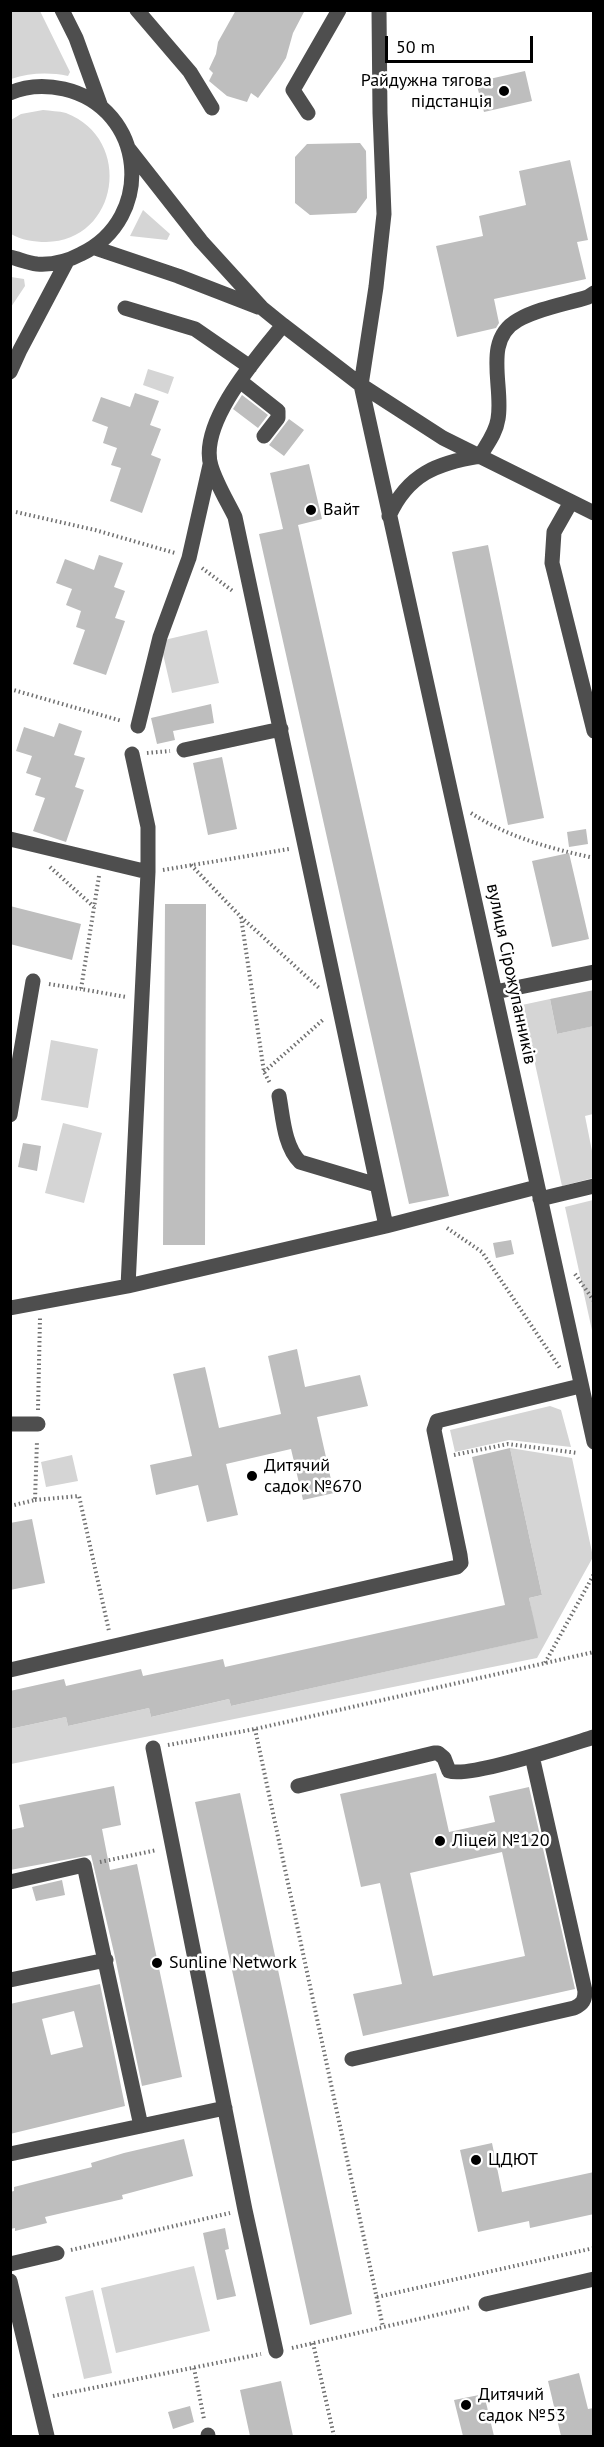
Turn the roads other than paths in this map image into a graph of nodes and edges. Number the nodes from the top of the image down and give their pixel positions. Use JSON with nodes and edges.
{"nodes":[{"id":1,"x":62,"y":10,"type":"edge"},
{"id":2,"x":138,"y":10,"type":"edge"},
{"id":3,"x":339,"y":10,"type":"edge"},
{"id":4,"x":379,"y":10,"type":"edge"},
{"id":5,"x":10,"y":93,"type":"edge"},
{"id":6,"x":101,"y":107,"type":"junction"},
{"id":7,"x":212,"y":108,"type":"dead end"},
{"id":8,"x":308,"y":113,"type":"dead end"},
{"id":9,"x":128,"y":148,"type":"junction"},
{"id":10,"x":95,"y":248,"type":"junction"},
{"id":11,"x":10,"y":257,"type":"edge"},
{"id":12,"x":67,"y":261,"type":"junction"},
{"id":13,"x":594,"y":293,"type":"edge"},
{"id":14,"x":125,"y":308,"type":"dead end"},
{"id":15,"x":262,"y":308,"type":"junction"},
{"id":16,"x":283,"y":325,"type":"junction"},
{"id":17,"x":250,"y":367,"type":"junction"},
{"id":18,"x":10,"y":372,"type":"edge"},
{"id":19,"x":240,"y":381,"type":"junction"},
{"id":20,"x":361,"y":385,"type":"junction"},
{"id":21,"x":264,"y":436,"type":"dead end"},
{"id":22,"x":480,"y":456,"type":"junction"},
{"id":23,"x":210,"y":465,"type":"junction"},
{"id":24,"x":571,"y":502,"type":"junction"},
{"id":25,"x":594,"y":513,"type":"edge"},
{"id":26,"x":389,"y":516,"type":"junction"},
{"id":27,"x":138,"y":726,"type":"road end"},
{"id":28,"x":280,"y":729,"type":"junction"},
{"id":29,"x":594,"y":731,"type":"edge"},
{"id":30,"x":184,"y":750,"type":"dead end"},
{"id":31,"x":132,"y":754,"type":"dead end"},
{"id":32,"x":10,"y":839,"type":"edge"},
{"id":33,"x":148,"y":872,"type":"junction"},
{"id":34,"x":594,"y":972,"type":"edge"},
{"id":35,"x":33,"y":981,"type":"road end"},
{"id":36,"x":495,"y":992,"type":"junction"},
{"id":37,"x":279,"y":1096,"type":"road end"},
{"id":38,"x":10,"y":1115,"type":"edge"},
{"id":39,"x":377,"y":1185,"type":"junction"},
{"id":40,"x":594,"y":1186,"type":"edge"},
{"id":41,"x":539,"y":1193,"type":"junction"},
{"id":42,"x":387,"y":1226,"type":"junction"},
{"id":43,"x":128,"y":1286,"type":"junction"},
{"id":44,"x":10,"y":1308,"type":"edge"},
{"id":45,"x":580,"y":1386,"type":"junction"},
{"id":46,"x":10,"y":1424,"type":"edge"},
{"id":47,"x":38,"y":1424,"type":"road end"},
{"id":48,"x":594,"y":1442,"type":"edge"},
{"id":49,"x":10,"y":1670,"type":"edge"},
{"id":50,"x":594,"y":1737,"type":"edge"},
{"id":51,"x":153,"y":1748,"type":"road end"},
{"id":52,"x":532,"y":1756,"type":"junction"},
{"id":53,"x":298,"y":1785,"type":"dead end"},
{"id":54,"x":10,"y":1882,"type":"edge"},
{"id":55,"x":106,"y":1960,"type":"junction"},
{"id":56,"x":10,"y":1980,"type":"edge"},
{"id":57,"x":352,"y":2060,"type":"dead end"},
{"id":58,"x":225,"y":2108,"type":"junction"},
{"id":59,"x":141,"y":2126,"type":"junction"},
{"id":60,"x":10,"y":2154,"type":"edge"},
{"id":61,"x":57,"y":2253,"type":"road end"},
{"id":62,"x":10,"y":2264,"type":"edge"},
{"id":63,"x":594,"y":2279,"type":"edge"},
{"id":64,"x":10,"y":2280,"type":"edge"},
{"id":65,"x":486,"y":2304,"type":"dead end"},
{"id":66,"x":276,"y":2351,"type":"dead end"},
{"id":67,"x":47,"y":2436,"type":"edge"}],
"edges":[{"from":1,"to":6,"type":"street"},
{"from":2,"to":7,"type":"street"},
{"from":3,"to":8,"type":"street"},
{"from":4,"to":20,"type":"street"},
{"from":5,"to":6,"type":"street"},
{"from":6,"to":9,"type":"street"},
{"from":9,"to":10,"type":"street"},
{"from":9,"to":15,"type":"street"},
{"from":10,"to":12,"type":"street"},
{"from":10,"to":15,"type":"street"},
{"from":11,"to":12,"type":"street"},
{"from":12,"to":18,"type":"street"},
{"from":13,"to":22,"type":"street"},
{"from":14,"to":17,"type":"street"},
{"from":15,"to":16,"type":"street"},
{"from":16,"to":17,"type":"street"},
{"from":16,"to":20,"type":"street"},
{"from":17,"to":19,"type":"street"},
{"from":19,"to":21,"type":"street"},
{"from":19,"to":23,"type":"street"},
{"from":20,"to":22,"type":"street"},
{"from":20,"to":26,"type":"street","name":"вулиця Сірожупанників"},
{"from":22,"to":24,"type":"street"},
{"from":22,"to":26,"type":"street"},
{"from":23,"to":27,"type":"street"},
{"from":23,"to":28,"type":"street"},
{"from":24,"to":25,"type":"street"},
{"from":24,"to":29,"type":"street"},
{"from":26,"to":36,"type":"street","name":"вулиця Сірожупанників"},
{"from":28,"to":30,"type":"street"},
{"from":28,"to":39,"type":"street"},
{"from":31,"to":33,"type":"street"},
{"from":32,"to":33,"type":"street"},
{"from":33,"to":43,"type":"street"},
{"from":34,"to":36,"type":"street"},
{"from":35,"to":38,"type":"street"},
{"from":36,"to":41,"type":"street","name":"вулиця Сірожупанників"},
{"from":37,"to":39,"type":"street"},
{"from":39,"to":42,"type":"street"},
{"from":40,"to":41,"type":"street"},
{"from":41,"to":42,"type":"street"},
{"from":41,"to":45,"type":"street","name":"вулиця Сірожупанників"},
{"from":42,"to":43,"type":"street"},
{"from":43,"to":44,"type":"street"},
{"from":45,"to":48,"type":"street","name":"вулиця Сірожупанників"},
{"from":45,"to":49,"type":"street"},
{"from":46,"to":47,"type":"street"},
{"from":50,"to":52,"type":"street"},
{"from":51,"to":58,"type":"street"},
{"from":52,"to":53,"type":"street"},
{"from":52,"to":57,"type":"street"},
{"from":54,"to":55,"type":"street"},
{"from":55,"to":56,"type":"street"},
{"from":55,"to":59,"type":"street"},
{"from":58,"to":59,"type":"street"},
{"from":58,"to":66,"type":"street"},
{"from":59,"to":60,"type":"street"},
{"from":61,"to":62,"type":"street"},
{"from":63,"to":65,"type":"street"},
{"from":64,"to":67,"type":"street"}]}
